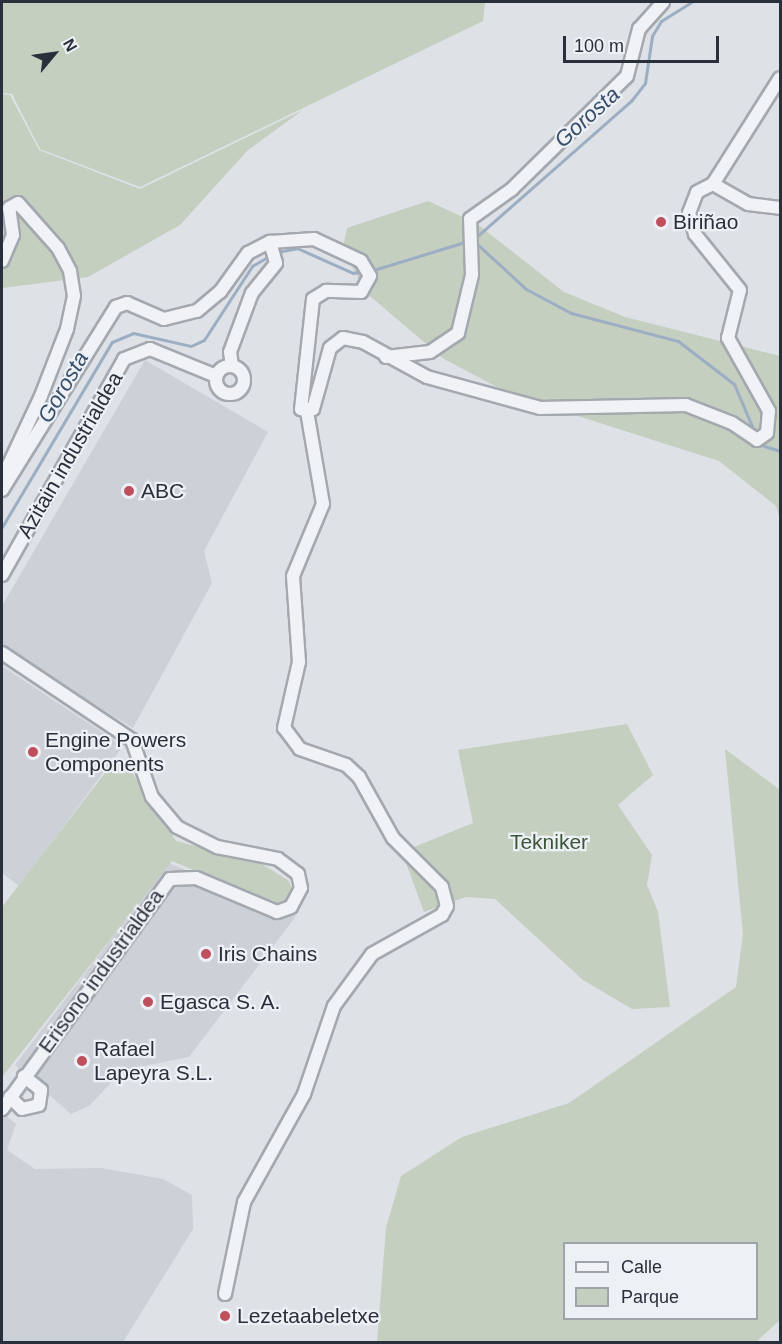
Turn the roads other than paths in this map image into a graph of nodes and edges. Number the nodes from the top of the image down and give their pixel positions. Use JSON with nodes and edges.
{"nodes":[{"id":1,"x":663,"y":2,"type":"edge"},
{"id":2,"x":780,"y":78,"type":"edge"},
{"id":3,"x":713,"y":184,"type":"junction"},
{"id":4,"x":780,"y":208,"type":"edge"},
{"id":5,"x":272,"y":249,"type":"junction"},
{"id":6,"x":2,"y":261,"type":"edge"},
{"id":7,"x":384,"y":357,"type":"junction"},
{"id":8,"x":232,"y":366,"type":"junction"},
{"id":9,"x":216,"y":376,"type":"junction"},
{"id":10,"x":307,"y":411,"type":"junction"},
{"id":11,"x":2,"y":479,"type":"edge"},
{"id":12,"x":2,"y":490,"type":"edge"},
{"id":13,"x":2,"y":575,"type":"edge"},
{"id":14,"x":2,"y":653,"type":"edge"},
{"id":15,"x":24,"y":1076,"type":"junction"},
{"id":16,"x":13,"y":1093,"type":"junction"},
{"id":17,"x":2,"y":1109,"type":"edge"},
{"id":18,"x":225,"y":1294,"type":"dead end"}],
"edges":[{"from":1,"to":7,"type":"street"},
{"from":2,"to":3,"type":"street"},
{"from":3,"to":4,"type":"street"},
{"from":3,"to":7,"type":"street"},
{"from":5,"to":8,"type":"street"},
{"from":5,"to":10,"type":"street"},
{"from":5,"to":12,"type":"street"},
{"from":6,"to":11,"type":"street"},
{"from":7,"to":10,"type":"street"},
{"from":8,"to":9,"type":"street"},
{"from":8,"to":9,"type":"street","name":"Azitain industrialdea"},
{"from":9,"to":13,"type":"street","name":"Azitain industrialdea"},
{"from":10,"to":18,"type":"street"},
{"from":14,"to":15,"type":"street","name":"Erisono industrialdea"},
{"from":15,"to":16,"type":"street","name":"Erisono industrialdea"},
{"from":15,"to":16,"type":"street","name":"Erisono industrialdea"},
{"from":16,"to":17,"type":"street"}]}
